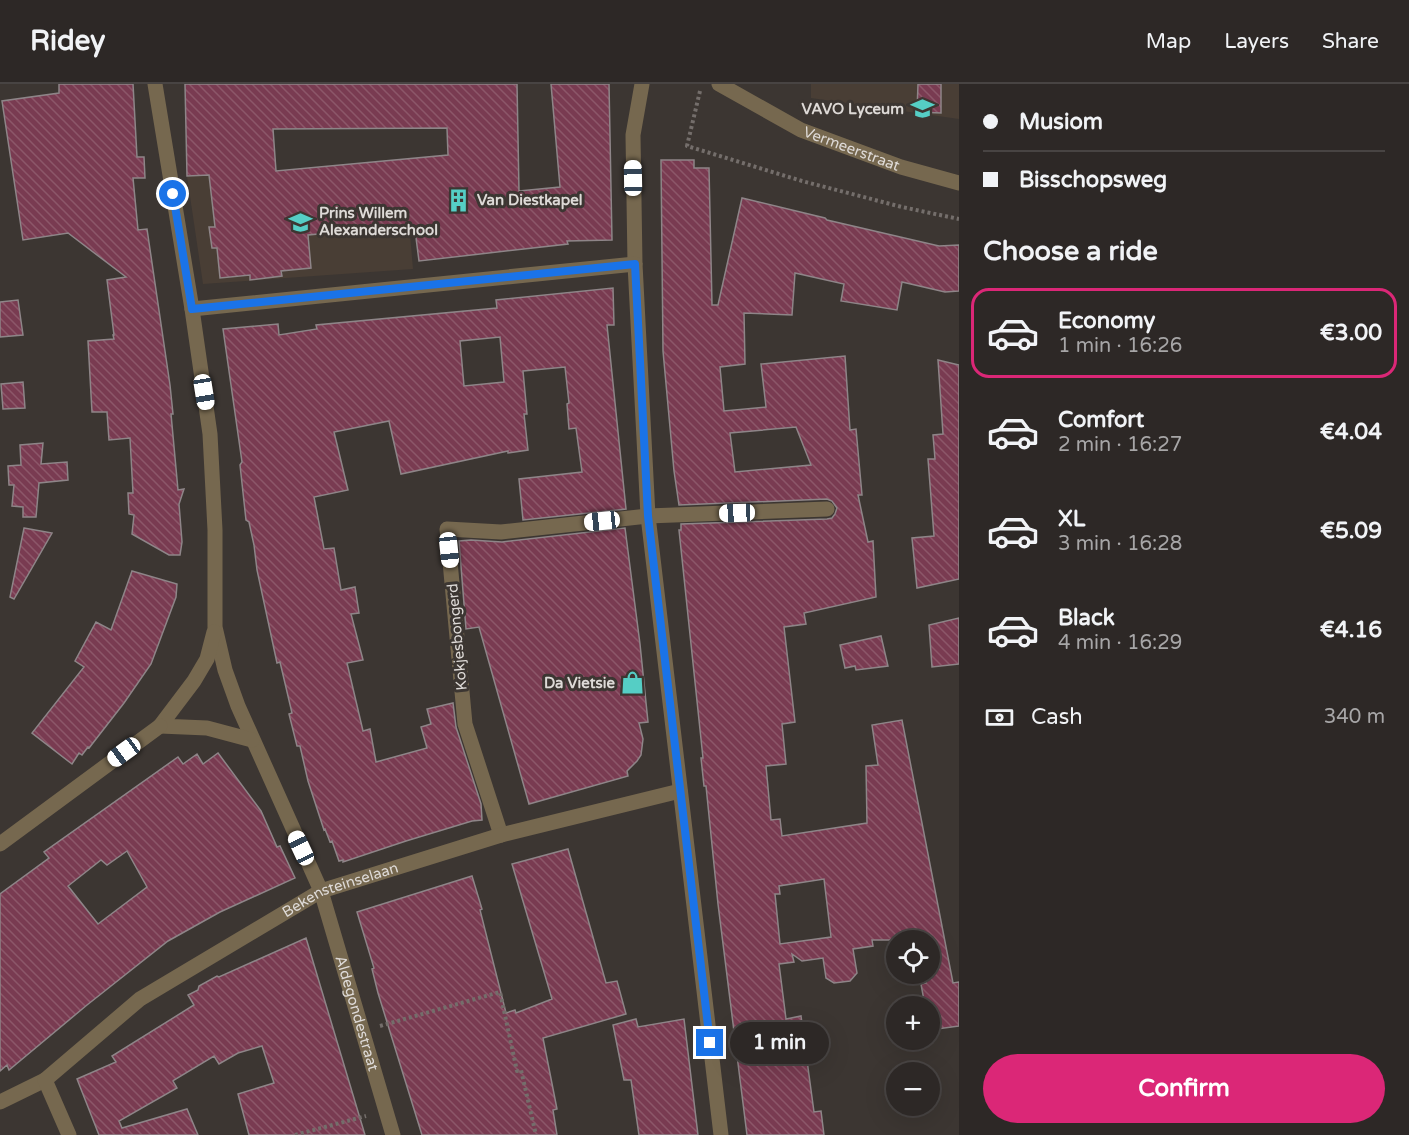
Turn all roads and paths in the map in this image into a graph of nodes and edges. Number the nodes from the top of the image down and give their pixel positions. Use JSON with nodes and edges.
{"nodes":[{"id":1,"x":155,"y":84,"type":"edge"},
{"id":2,"x":642,"y":84,"type":"edge"},
{"id":3,"x":702,"y":84,"type":"edge"},
{"id":4,"x":719,"y":84,"type":"edge"},
{"id":5,"x":959,"y":183,"type":"edge"},
{"id":6,"x":959,"y":219,"type":"edge"},
{"id":7,"x":635,"y":264,"type":"junction"},
{"id":8,"x":192,"y":309,"type":"junction"},
{"id":9,"x":827,"y":509,"type":"dead end"},
{"id":10,"x":648,"y":516,"type":"junction"},
{"id":11,"x":215,"y":627,"type":"junction"},
{"id":12,"x":160,"y":726,"type":"junction"},
{"id":13,"x":252,"y":740,"type":"junction"},
{"id":14,"x":680,"y":791,"type":"junction"},
{"id":15,"x":501,"y":835,"type":"junction"},
{"id":16,"x":0,"y":844,"type":"edge"},
{"id":17,"x":321,"y":891,"type":"junction"},
{"id":18,"x":362,"y":1031,"type":"junction"},
{"id":19,"x":45,"y":1080,"type":"junction"},
{"id":20,"x":0,"y":1102,"type":"edge"},
{"id":21,"x":385,"y":1110,"type":"junction"},
{"id":22,"x":69,"y":1135,"type":"edge"},
{"id":23,"x":295,"y":1135,"type":"edge"},
{"id":24,"x":393,"y":1135,"type":"edge"},
{"id":25,"x":536,"y":1135,"type":"edge"},
{"id":26,"x":721,"y":1135,"type":"edge"}],
"edges":[{"from":1,"to":8,"type":"street"},
{"from":2,"to":7,"type":"street"},
{"from":3,"to":6,"type":"path"},
{"from":4,"to":5,"type":"street","name":"Vermeerstraat"},
{"from":7,"to":8,"type":"street"},
{"from":7,"to":10,"type":"street"},
{"from":8,"to":11,"type":"street"},
{"from":9,"to":10,"type":"street"},
{"from":10,"to":14,"type":"street"},
{"from":10,"to":15,"type":"street","name":"Kokjesbongerd"},
{"from":11,"to":12,"type":"street"},
{"from":11,"to":13,"type":"street","name":"Aldegondestraat"},
{"from":12,"to":13,"type":"street"},
{"from":12,"to":16,"type":"street"},
{"from":13,"to":17,"type":"street","name":"Aldegondestraat"},
{"from":14,"to":15,"type":"street","name":"Bekensteinselaan"},
{"from":14,"to":26,"type":"street"},
{"from":15,"to":17,"type":"street","name":"Bekensteinselaan"},
{"from":17,"to":18,"type":"street","name":"Aldegondestraat"},
{"from":17,"to":19,"type":"street","name":"Bekensteinselaan"},
{"from":18,"to":21,"type":"street","name":"Aldegondestraat"},
{"from":18,"to":25,"type":"path"},
{"from":19,"to":20,"type":"street","name":"Bekensteinselaan"},
{"from":19,"to":22,"type":"street"},
{"from":21,"to":23,"type":"path"},
{"from":21,"to":24,"type":"street","name":"Aldegondestraat"}]}
